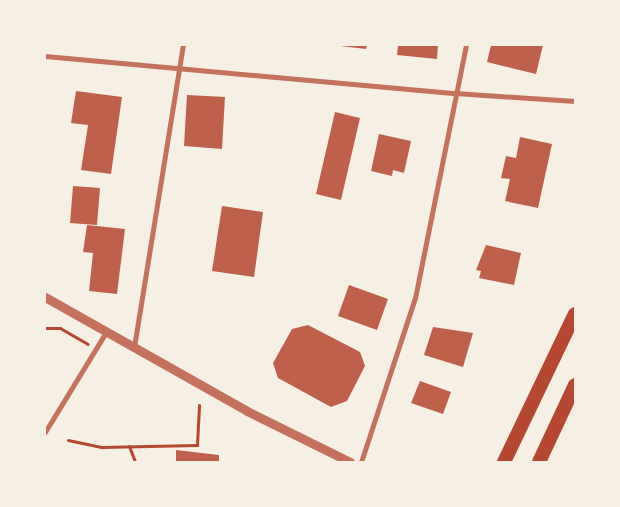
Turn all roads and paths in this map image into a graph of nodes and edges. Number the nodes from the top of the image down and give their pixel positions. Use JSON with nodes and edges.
{"nodes":[{"id":1,"x":183,"y":45,"type":"edge"},
{"id":2,"x":466,"y":45,"type":"edge"},
{"id":3,"x":45,"y":56,"type":"edge"},
{"id":4,"x":179,"y":66,"type":"junction"},
{"id":5,"x":455,"y":92,"type":"junction"},
{"id":6,"x":575,"y":101,"type":"edge"},
{"id":7,"x":45,"y":297,"type":"edge"},
{"id":8,"x":575,"y":314,"type":"edge"},
{"id":9,"x":45,"y":328,"type":"edge"},
{"id":10,"x":106,"y":332,"type":"junction"},
{"id":11,"x":134,"y":347,"type":"junction"},
{"id":12,"x":96,"y":348,"type":"junction"},
{"id":13,"x":575,"y":385,"type":"edge"},
{"id":14,"x":199,"y":405,"type":"dead end"},
{"id":15,"x":45,"y":432,"type":"edge"},
{"id":16,"x":68,"y":440,"type":"dead end"},
{"id":17,"x":129,"y":446,"type":"junction"},
{"id":18,"x":136,"y":462,"type":"edge"},
{"id":19,"x":350,"y":462,"type":"edge"},
{"id":20,"x":361,"y":462,"type":"edge"},
{"id":21,"x":504,"y":462,"type":"edge"},
{"id":22,"x":539,"y":462,"type":"edge"}],
"edges":[{"from":1,"to":4,"type":"street"},
{"from":2,"to":5,"type":"street"},
{"from":3,"to":4,"type":"street"},
{"from":4,"to":5,"type":"street"},
{"from":4,"to":11,"type":"street"},
{"from":5,"to":6,"type":"street"},
{"from":5,"to":20,"type":"street"},
{"from":7,"to":10,"type":"street"},
{"from":8,"to":21,"type":"highway"},
{"from":9,"to":12,"type":"path"},
{"from":10,"to":11,"type":"street"},
{"from":10,"to":12,"type":"street"},
{"from":11,"to":19,"type":"street"},
{"from":12,"to":15,"type":"street"},
{"from":13,"to":22,"type":"highway"},
{"from":14,"to":17,"type":"path"},
{"from":16,"to":17,"type":"path"},
{"from":17,"to":18,"type":"path"}]}
